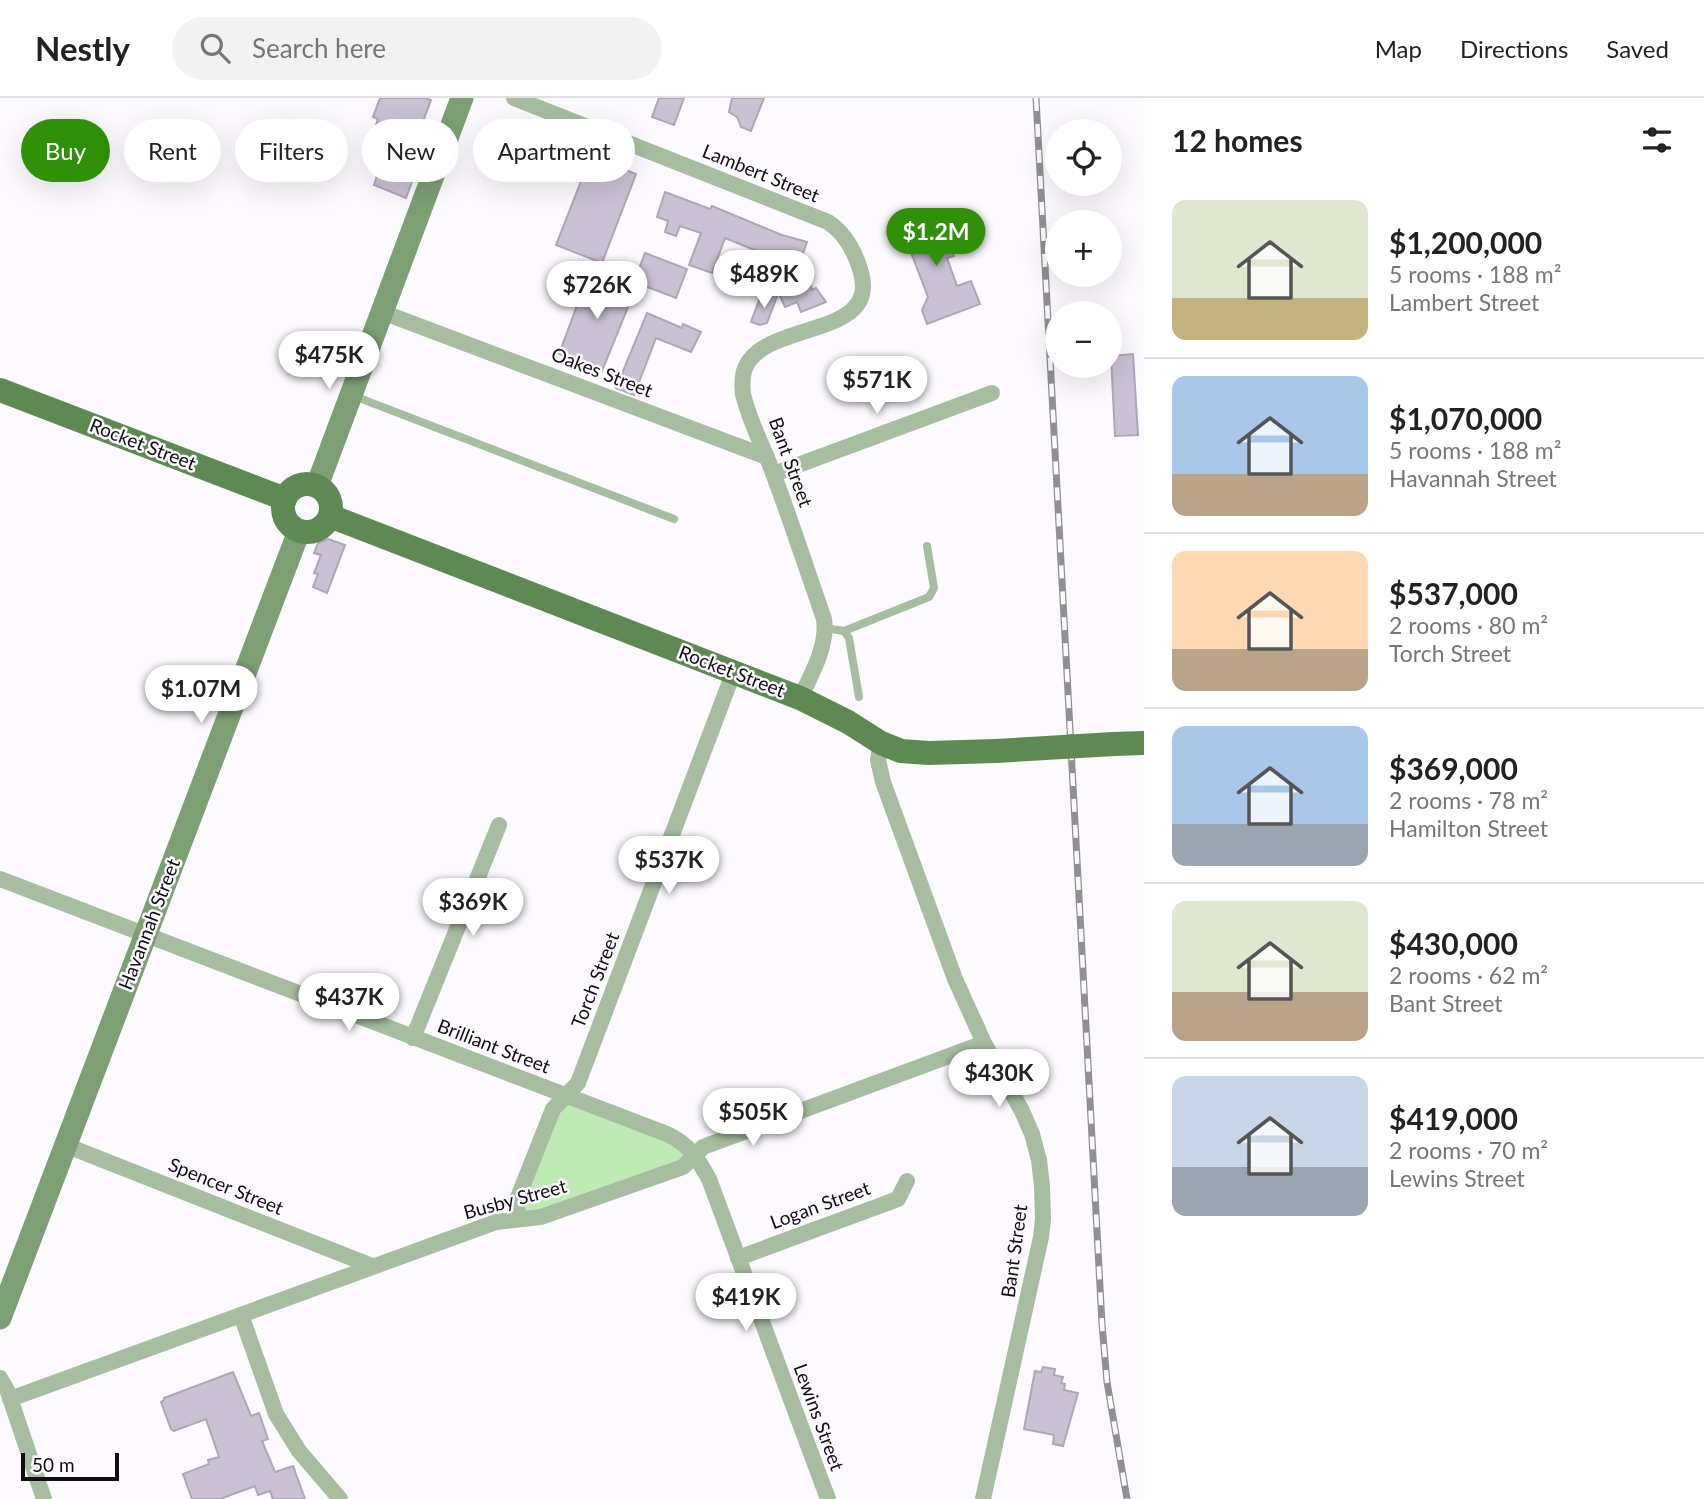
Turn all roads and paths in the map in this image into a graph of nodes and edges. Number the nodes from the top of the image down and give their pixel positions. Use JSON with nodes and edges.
{"nodes":[{"id":1,"x":462,"y":98,"type":"edge"},
{"id":2,"x":514,"y":98,"type":"edge"},
{"id":3,"x":860,"y":302,"type":"joint"},
{"id":4,"x":382,"y":312,"type":"junction"},
{"id":5,"x":0,"y":390,"type":"edge"},
{"id":6,"x":992,"y":393,"type":"dead end"},
{"id":7,"x":351,"y":395,"type":"junction"},
{"id":8,"x":767,"y":457,"type":"junction"},
{"id":9,"x":774,"y":474,"type":"junction"},
{"id":10,"x":317,"y":486,"type":"junction"},
{"id":11,"x":285,"y":499,"type":"junction"},
{"id":12,"x":330,"y":516,"type":"junction"},
{"id":13,"x":674,"y":519,"type":"dead end"},
{"id":14,"x":299,"y":531,"type":"junction"},
{"id":15,"x":926,"y":546,"type":"dead end"},
{"id":16,"x":825,"y":628,"type":"junction"},
{"id":17,"x":844,"y":631,"type":"junction"},
{"id":18,"x":734,"y":671,"type":"junction"},
{"id":19,"x":859,"y":696,"type":"dead end"},
{"id":20,"x":800,"y":698,"type":"junction"},
{"id":21,"x":881,"y":743,"type":"junction"},
{"id":22,"x":1144,"y":743,"type":"edge"},
{"id":23,"x":499,"y":825,"type":"dead end"},
{"id":24,"x":0,"y":879,"type":"edge"},
{"id":25,"x":145,"y":935,"type":"junction"},
{"id":26,"x":413,"y":1038,"type":"junction"},
{"id":27,"x":984,"y":1043,"type":"junction"},
{"id":28,"x":565,"y":1097,"type":"junction"},
{"id":29,"x":65,"y":1145,"type":"junction"},
{"id":30,"x":695,"y":1154,"type":"junction"},
{"id":31,"x":907,"y":1181,"type":"dead end"},
{"id":32,"x":518,"y":1219,"type":"junction"},
{"id":33,"x":738,"y":1258,"type":"junction"},
{"id":34,"x":372,"y":1266,"type":"junction"},
{"id":35,"x":241,"y":1315,"type":"junction"},
{"id":36,"x":0,"y":1318,"type":"edge"},
{"id":37,"x":0,"y":1378,"type":"edge"},
{"id":38,"x":10,"y":1399,"type":"junction"},
{"id":39,"x":44,"y":1499,"type":"edge"},
{"id":40,"x":340,"y":1499,"type":"edge"},
{"id":41,"x":828,"y":1499,"type":"edge"},
{"id":42,"x":983,"y":1499,"type":"edge"}],
"edges":[{"from":1,"to":4,"type":"street"},
{"from":2,"to":3,"type":"street","name":"Lambert Street"},
{"from":3,"to":8,"type":"street","name":"Bant Street"},
{"from":4,"to":7,"type":"street"},
{"from":4,"to":8,"type":"street","name":"Oakes Street"},
{"from":5,"to":11,"type":"main road","name":"Rocket Street"},
{"from":6,"to":9,"type":"street"},
{"from":7,"to":10,"type":"street"},
{"from":7,"to":13,"type":"lane"},
{"from":8,"to":9,"type":"street","name":"Bant Street"},
{"from":9,"to":16,"type":"street","name":"Bant Street"},
{"from":10,"to":11,"type":"main road"},
{"from":10,"to":12,"type":"main road"},
{"from":11,"to":14,"type":"main road"},
{"from":12,"to":14,"type":"main road"},
{"from":12,"to":18,"type":"main road","name":"Rocket Street"},
{"from":14,"to":25,"type":"street","name":"Havannah Street"},
{"from":15,"to":17,"type":"lane"},
{"from":16,"to":17,"type":"lane"},
{"from":16,"to":20,"type":"street"},
{"from":17,"to":19,"type":"lane"},
{"from":18,"to":20,"type":"main road","name":"Rocket Street"},
{"from":18,"to":28,"type":"street","name":"Torch Street"},
{"from":20,"to":21,"type":"main road","name":"Rocket Street"},
{"from":21,"to":22,"type":"main road","name":"Rocket Street","bridge":true},
{"from":21,"to":27,"type":"street","name":"Bant Street"},
{"from":23,"to":26,"type":"street"},
{"from":24,"to":25,"type":"street","name":"Brilliant Street"},
{"from":25,"to":26,"type":"street","name":"Brilliant Street"},
{"from":25,"to":29,"type":"street","name":"Havannah Street"},
{"from":26,"to":28,"type":"street","name":"Brilliant Street"},
{"from":27,"to":30,"type":"street","name":"Busby Street"},
{"from":27,"to":42,"type":"street","name":"Bant Street"},
{"from":28,"to":30,"type":"street","name":"Brilliant Street"},
{"from":28,"to":32,"type":"street","name":"Torch Street"},
{"from":29,"to":34,"type":"street","name":"Spencer Street"},
{"from":29,"to":36,"type":"street","name":"Havannah Street"},
{"from":30,"to":32,"type":"street","name":"Busby Street"},
{"from":30,"to":33,"type":"street","name":"Lewins Street"},
{"from":31,"to":33,"type":"street","name":"Logan Street"},
{"from":32,"to":34,"type":"street","name":"Busby Street"},
{"from":33,"to":41,"type":"street","name":"Lewins Street"},
{"from":34,"to":35,"type":"street","name":"Busby Street"},
{"from":35,"to":38,"type":"street","name":"Busby Street"},
{"from":35,"to":40,"type":"street"},
{"from":37,"to":38,"type":"street"},
{"from":38,"to":39,"type":"street"}]}
